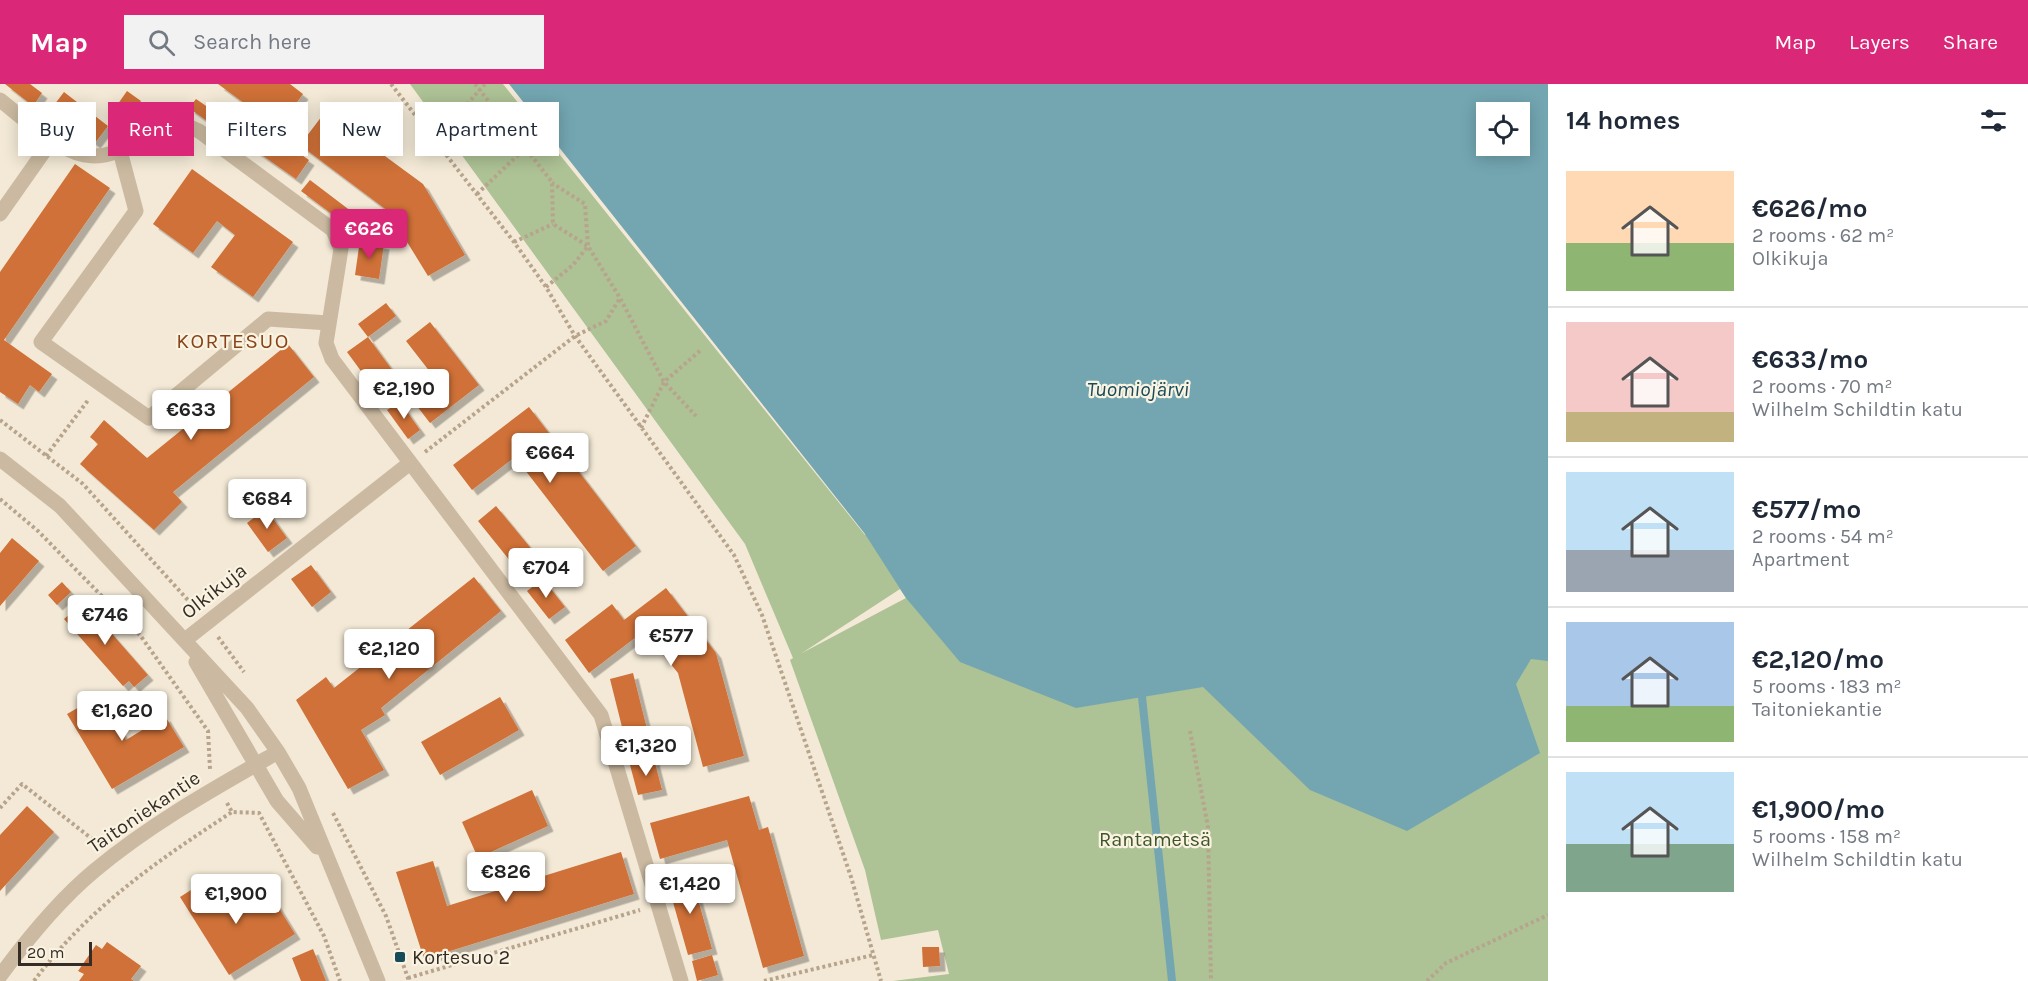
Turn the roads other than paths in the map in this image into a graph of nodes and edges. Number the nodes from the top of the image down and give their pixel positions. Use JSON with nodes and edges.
{"nodes":[{"id":1,"x":0,"y":100,"type":"edge"},
{"id":2,"x":18,"y":114,"type":"edge"},
{"id":3,"x":194,"y":128,"type":"edge"},
{"id":4,"x":41,"y":156,"type":"edge"},
{"id":5,"x":96,"y":156,"type":"edge"},
{"id":6,"x":111,"y":156,"type":"edge"},
{"id":7,"x":121,"y":156,"type":"edge"},
{"id":8,"x":0,"y":214,"type":"edge"},
{"id":9,"x":329,"y":323,"type":"junction"},
{"id":10,"x":0,"y":459,"type":"edge"},
{"id":11,"x":410,"y":463,"type":"junction"},
{"id":12,"x":185,"y":640,"type":"junction"},
{"id":13,"x":278,"y":752,"type":"junction"},
{"id":14,"x":256,"y":765,"type":"junction"},
{"id":15,"x":324,"y":854,"type":"junction"},
{"id":16,"x":0,"y":976,"type":"edge"},
{"id":17,"x":378,"y":981,"type":"edge"},
{"id":18,"x":681,"y":981,"type":"edge"}],
"edges":[{"from":1,"to":2,"type":"street"},
{"from":3,"to":9,"type":"street"},
{"from":4,"to":8,"type":"street"},
{"from":5,"to":6,"type":"street"},
{"from":7,"to":9,"type":"street"},
{"from":9,"to":11,"type":"street"},
{"from":10,"to":12,"type":"street"},
{"from":11,"to":12,"type":"street","name":"Olkikuja"},
{"from":11,"to":18,"type":"street"},
{"from":12,"to":13,"type":"street"},
{"from":12,"to":14,"type":"street"},
{"from":13,"to":14,"type":"street","name":"Taitoniekantie"},
{"from":13,"to":15,"type":"street"},
{"from":14,"to":15,"type":"street"},
{"from":14,"to":16,"type":"street","name":"Taitoniekantie"},
{"from":15,"to":17,"type":"street"}]}
